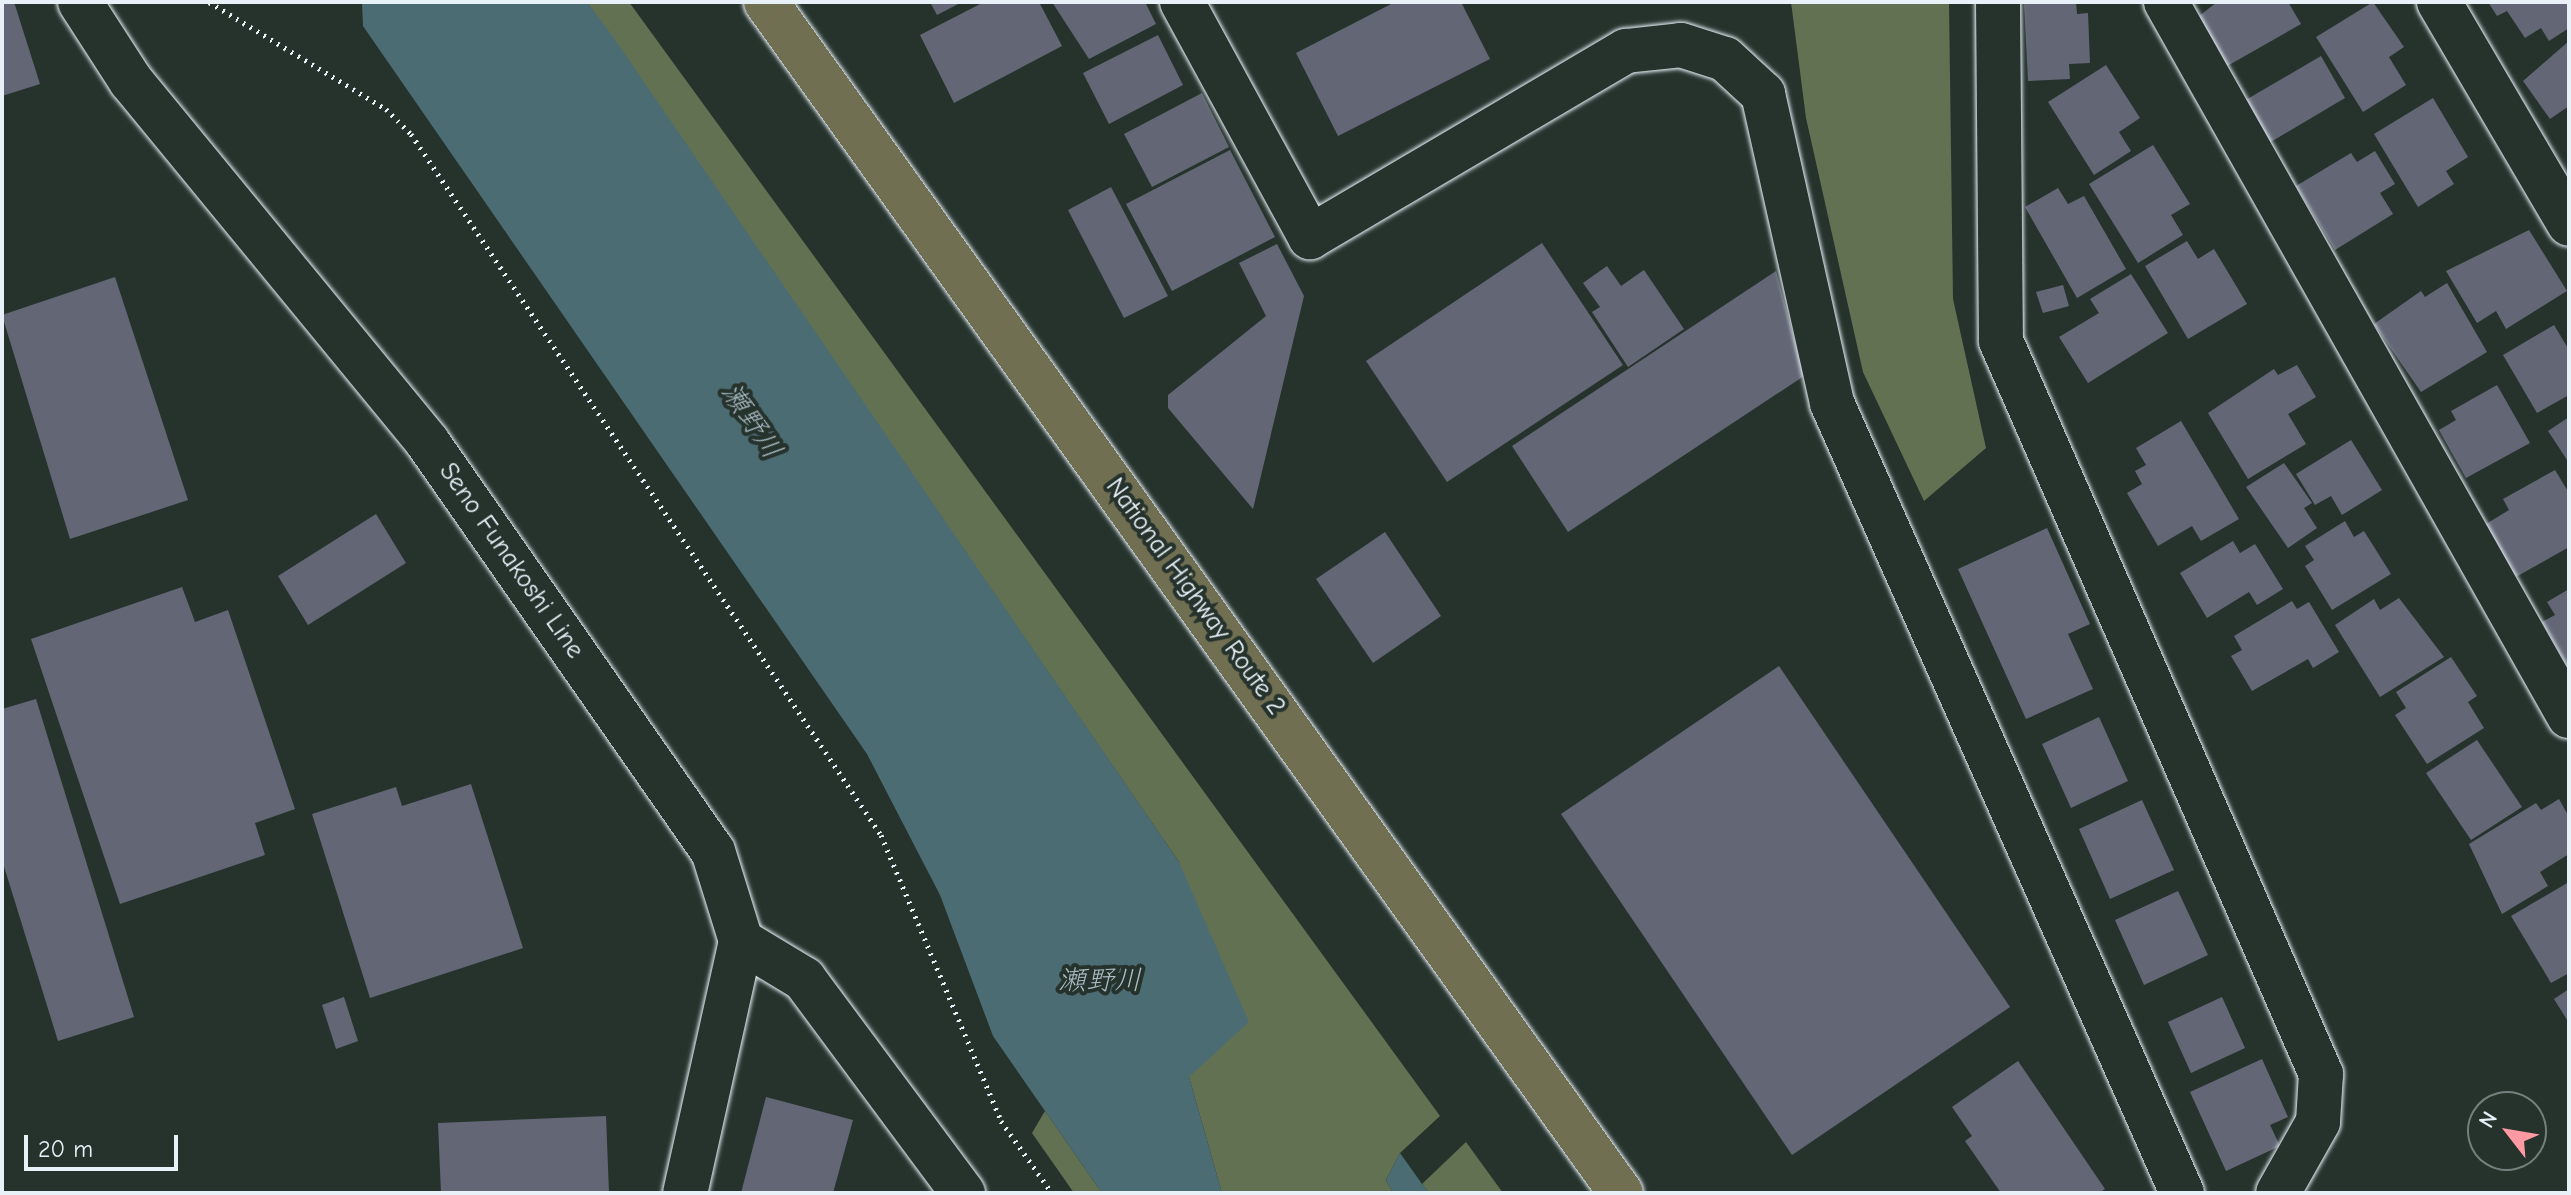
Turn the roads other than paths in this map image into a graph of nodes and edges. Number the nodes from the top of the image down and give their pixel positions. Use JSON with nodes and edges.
{"nodes":[{"id":1,"x":80,"y":2,"type":"edge"},
{"id":2,"x":766,"y":2,"type":"edge"},
{"id":3,"x":1182,"y":2,"type":"edge"},
{"id":4,"x":1998,"y":2,"type":"edge"},
{"id":5,"x":2166,"y":2,"type":"edge"},
{"id":6,"x":2439,"y":2,"type":"edge"},
{"id":7,"x":2569,"y":224,"type":"edge"},
{"id":8,"x":2569,"y":716,"type":"edge"},
{"id":9,"x":741,"y":941,"type":"junction"},
{"id":10,"x":685,"y":1193,"type":"edge"},
{"id":11,"x":963,"y":1193,"type":"edge"},
{"id":12,"x":1621,"y":1193,"type":"edge"},
{"id":13,"x":2182,"y":1193,"type":"edge"},
{"id":14,"x":2278,"y":1193,"type":"edge"}],
"edges":[{"from":1,"to":9,"type":"street","name":"Seno Funakoshi Line"},
{"from":2,"to":12,"type":"highway","name":"National Highway Route 2"},
{"from":3,"to":13,"type":"street"},
{"from":4,"to":14,"type":"street"},
{"from":5,"to":8,"type":"street"},
{"from":6,"to":7,"type":"street"},
{"from":9,"to":10,"type":"street","name":"Seno Funakoshi Line"},
{"from":9,"to":11,"type":"street"}]}
